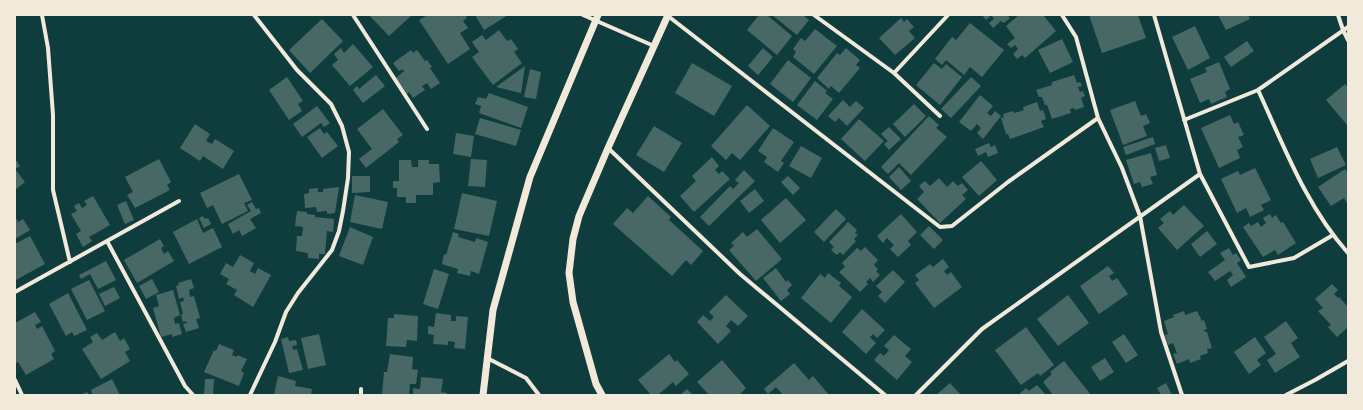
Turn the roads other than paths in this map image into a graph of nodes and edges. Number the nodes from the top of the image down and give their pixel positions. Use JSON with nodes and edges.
{"nodes":[{"id":1,"x":42,"y":15,"type":"edge"},
{"id":2,"x":254,"y":15,"type":"edge"},
{"id":3,"x":353,"y":15,"type":"edge"},
{"id":4,"x":583,"y":15,"type":"edge"},
{"id":5,"x":668,"y":15,"type":"edge"},
{"id":6,"x":814,"y":15,"type":"edge"},
{"id":7,"x":948,"y":15,"type":"edge"},
{"id":8,"x":1062,"y":15,"type":"edge"},
{"id":9,"x":1154,"y":15,"type":"edge"},
{"id":10,"x":1338,"y":15,"type":"edge"},
{"id":11,"x":597,"y":18,"type":"edge"},
{"id":12,"x":1348,"y":27,"type":"edge"},
{"id":13,"x":1343,"y":30,"type":"junction"},
{"id":14,"x":1348,"y":40,"type":"edge"},
{"id":15,"x":654,"y":46,"type":"junction"},
{"id":16,"x":894,"y":73,"type":"junction"},
{"id":17,"x":1258,"y":90,"type":"junction"},
{"id":18,"x":940,"y":116,"type":"dead end"},
{"id":19,"x":1098,"y":118,"type":"junction"},
{"id":20,"x":1184,"y":120,"type":"junction"},
{"id":21,"x":427,"y":129,"type":"dead end"},
{"id":22,"x":608,"y":148,"type":"junction"},
{"id":23,"x":1200,"y":174,"type":"junction"},
{"id":24,"x":179,"y":202,"type":"dead end"},
{"id":25,"x":1140,"y":216,"type":"junction"},
{"id":26,"x":1332,"y":235,"type":"junction"},
{"id":27,"x":107,"y":241,"type":"junction"},
{"id":28,"x":1348,"y":253,"type":"edge"},
{"id":29,"x":70,"y":262,"type":"junction"},
{"id":30,"x":15,"y":292,"type":"edge"},
{"id":31,"x":487,"y":358,"type":"junction"},
{"id":32,"x":1348,"y":361,"type":"edge"},
{"id":33,"x":15,"y":380,"type":"edge"},
{"id":34,"x":361,"y":389,"type":"dead end"},
{"id":35,"x":22,"y":395,"type":"edge"},
{"id":36,"x":193,"y":395,"type":"edge"},
{"id":37,"x":250,"y":395,"type":"edge"},
{"id":38,"x":361,"y":395,"type":"edge"},
{"id":39,"x":483,"y":395,"type":"edge"},
{"id":40,"x":540,"y":395,"type":"edge"},
{"id":41,"x":602,"y":395,"type":"edge"},
{"id":42,"x":885,"y":395,"type":"edge"},
{"id":43,"x":916,"y":395,"type":"edge"},
{"id":44,"x":1182,"y":395,"type":"edge"},
{"id":45,"x":1286,"y":395,"type":"edge"}],
"edges":[{"from":1,"to":29,"type":"street"},
{"from":2,"to":37,"type":"street"},
{"from":3,"to":21,"type":"street"},
{"from":4,"to":11,"type":"street"},
{"from":5,"to":15,"type":"street"},
{"from":5,"to":19,"type":"street"},
{"from":6,"to":16,"type":"street"},
{"from":7,"to":16,"type":"street"},
{"from":8,"to":19,"type":"street"},
{"from":9,"to":20,"type":"street"},
{"from":10,"to":13,"type":"street"},
{"from":11,"to":15,"type":"street"},
{"from":11,"to":31,"type":"street"},
{"from":12,"to":13,"type":"street"},
{"from":13,"to":14,"type":"street"},
{"from":13,"to":17,"type":"street"},
{"from":15,"to":22,"type":"street"},
{"from":16,"to":18,"type":"street"},
{"from":17,"to":20,"type":"street"},
{"from":17,"to":26,"type":"street"},
{"from":19,"to":25,"type":"street"},
{"from":20,"to":23,"type":"street"},
{"from":22,"to":41,"type":"street"},
{"from":22,"to":42,"type":"street"},
{"from":23,"to":25,"type":"street"},
{"from":23,"to":26,"type":"street"},
{"from":24,"to":27,"type":"street"},
{"from":25,"to":43,"type":"street"},
{"from":25,"to":44,"type":"street"},
{"from":26,"to":28,"type":"street"},
{"from":27,"to":29,"type":"street"},
{"from":27,"to":36,"type":"street"},
{"from":29,"to":30,"type":"street"},
{"from":31,"to":39,"type":"street"},
{"from":31,"to":40,"type":"street"},
{"from":32,"to":45,"type":"street"},
{"from":33,"to":35,"type":"street"},
{"from":34,"to":38,"type":"street"}]}
